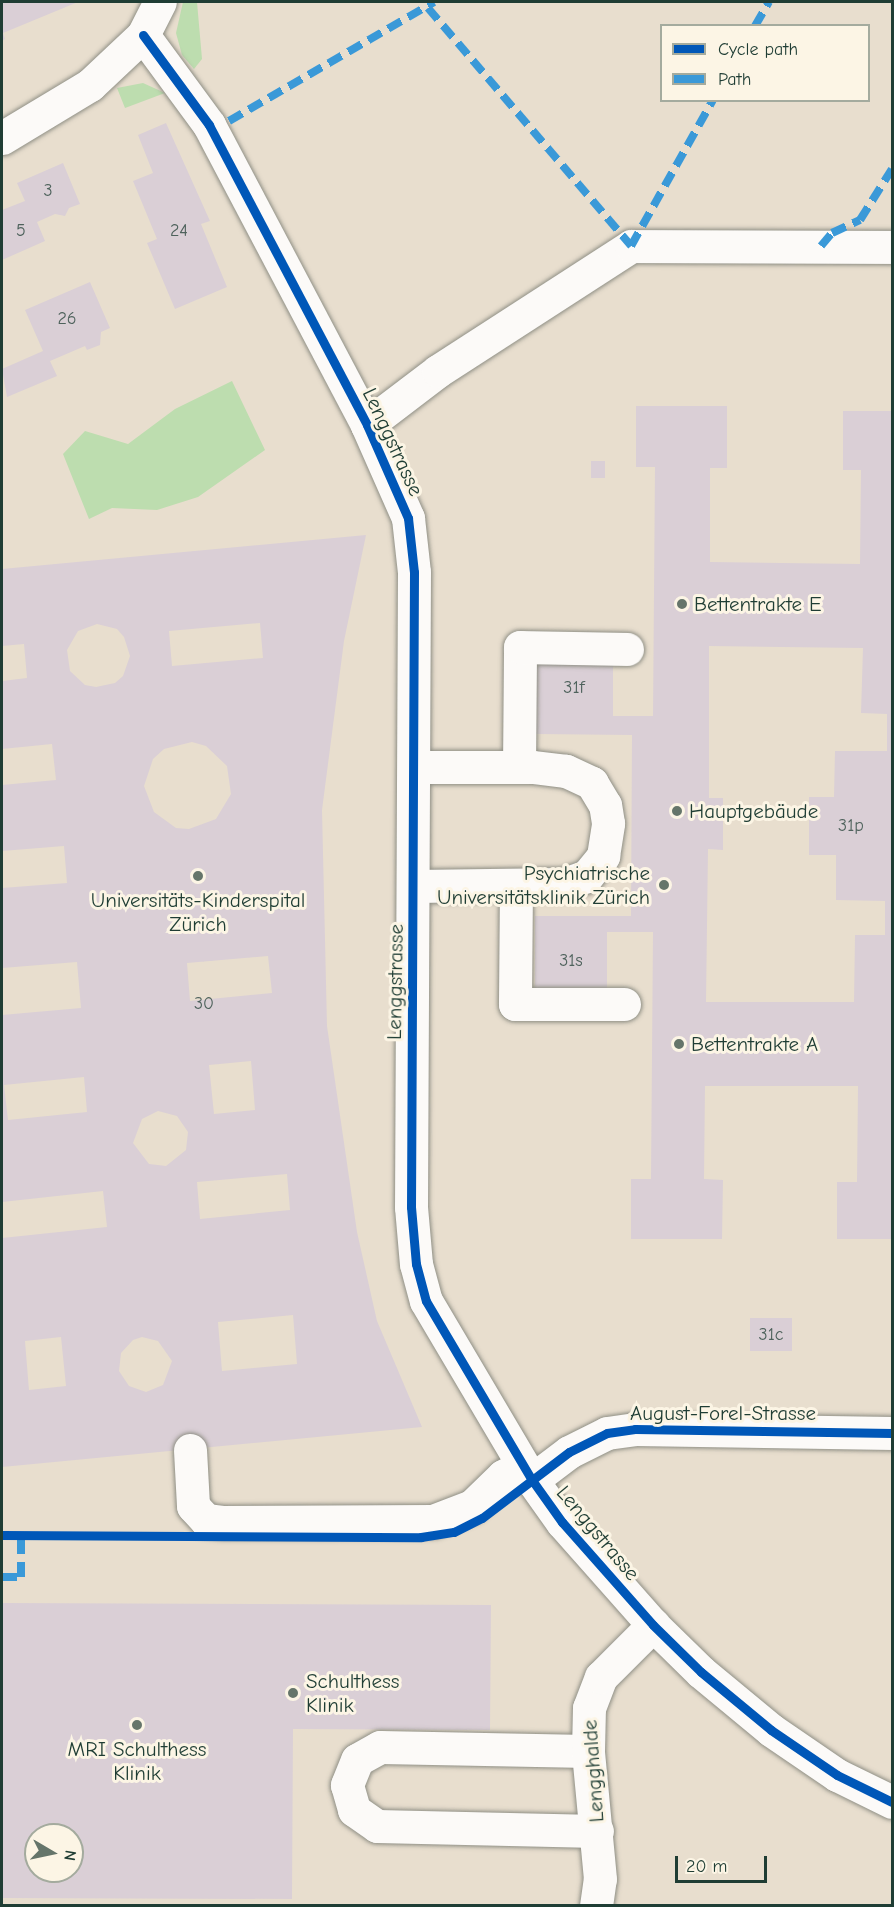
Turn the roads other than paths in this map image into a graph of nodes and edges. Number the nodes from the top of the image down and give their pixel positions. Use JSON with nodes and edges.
{"nodes":[{"id":1,"x":160,"y":2,"type":"edge"},
{"id":2,"x":143,"y":35,"type":"junction"},
{"id":3,"x":2,"y":138,"type":"edge"},
{"id":4,"x":892,"y":247,"type":"edge"},
{"id":5,"x":367,"y":425,"type":"junction"},
{"id":6,"x":627,"y":649,"type":"dead end"},
{"id":7,"x":414,"y":767,"type":"junction"},
{"id":8,"x":519,"y":767,"type":"junction"},
{"id":9,"x":516,"y":885,"type":"junction"},
{"id":10,"x":414,"y":886,"type":"junction"},
{"id":11,"x":624,"y":1004,"type":"dead end"},
{"id":12,"x":892,"y":1433,"type":"edge"},
{"id":13,"x":189,"y":1450,"type":"dead end"},
{"id":14,"x":527,"y":1473,"type":"junction"},
{"id":15,"x":653,"y":1624,"type":"junction"},
{"id":16,"x":588,"y":1751,"type":"junction"},
{"id":17,"x":892,"y":1802,"type":"edge"},
{"id":18,"x":597,"y":1831,"type":"junction"},
{"id":19,"x":596,"y":1905,"type":"edge"}],
"edges":[{"from":1,"to":2,"type":"street"},
{"from":2,"to":3,"type":"street"},
{"from":2,"to":5,"type":"street","name":"Lenggstrasse"},
{"from":4,"to":5,"type":"street"},
{"from":5,"to":7,"type":"street","name":"Lenggstrasse"},
{"from":6,"to":8,"type":"street"},
{"from":7,"to":8,"type":"street"},
{"from":7,"to":10,"type":"street","name":"Lenggstrasse"},
{"from":8,"to":9,"type":"street"},
{"from":9,"to":10,"type":"street"},
{"from":9,"to":11,"type":"street"},
{"from":10,"to":14,"type":"street","name":"Lenggstrasse"},
{"from":12,"to":14,"type":"street","name":"August-Forel-Strasse"},
{"from":13,"to":14,"type":"street","name":"August-Forel-Strasse"},
{"from":14,"to":15,"type":"street","name":"Lenggstrasse"},
{"from":15,"to":16,"type":"street","name":"Lengghalde"},
{"from":15,"to":17,"type":"street","name":"Lenggstrasse"},
{"from":16,"to":18,"type":"street","name":"Lengghalde"},
{"from":16,"to":18,"type":"street"},
{"from":18,"to":19,"type":"street","name":"Lengghalde"}]}
